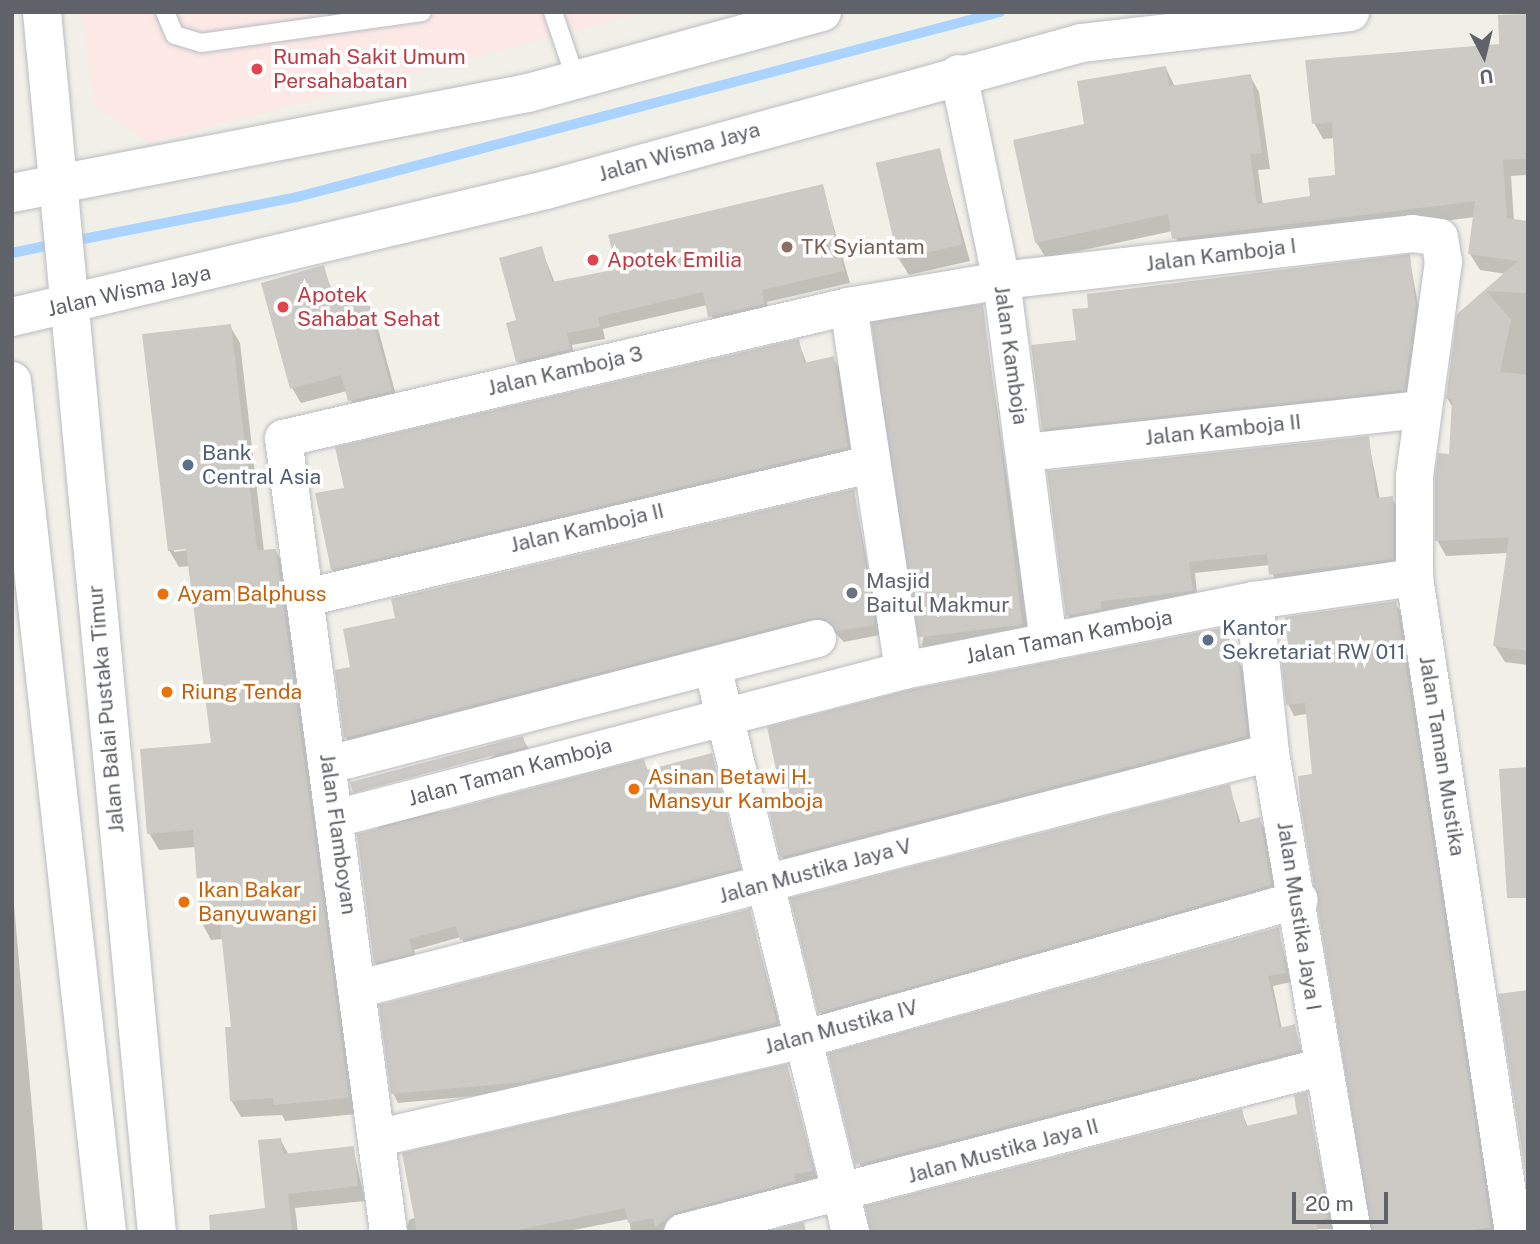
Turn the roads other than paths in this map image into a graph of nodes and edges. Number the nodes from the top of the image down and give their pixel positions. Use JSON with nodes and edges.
{"nodes":[{"id":1,"x":42,"y":12,"type":"edge"},
{"id":2,"x":165,"y":12,"type":"edge"},
{"id":3,"x":422,"y":12,"type":"edge"},
{"id":4,"x":553,"y":12,"type":"edge"},
{"id":5,"x":822,"y":12,"type":"edge"},
{"id":6,"x":1350,"y":12,"type":"edge"},
{"id":7,"x":396,"y":15,"type":"edge"},
{"id":8,"x":318,"y":21,"type":"edge"},
{"id":9,"x":958,"y":73,"type":"junction"},
{"id":10,"x":576,"y":80,"type":"junction"},
{"id":11,"x":12,"y":194,"type":"edge"},
{"id":12,"x":58,"y":195,"type":"junction"},
{"id":13,"x":1439,"y":237,"type":"joint"},
{"id":14,"x":1001,"y":280,"type":"junction"},
{"id":15,"x":68,"y":297,"type":"junction"},
{"id":16,"x":848,"y":306,"type":"junction"},
{"id":17,"x":12,"y":317,"type":"edge"},
{"id":18,"x":12,"y":381,"type":"edge"},
{"id":19,"x":1422,"y":409,"type":"junction"},
{"id":20,"x":283,"y":438,"type":"joint"},
{"id":21,"x":1025,"y":452,"type":"junction"},
{"id":22,"x":869,"y":464,"type":"junction"},
{"id":23,"x":1414,"y":577,"type":"junction"},
{"id":24,"x":306,"y":597,"type":"junction"},
{"id":25,"x":1255,"y":600,"type":"junction"},
{"id":26,"x":817,"y":638,"type":"dead end"},
{"id":27,"x":1048,"y":641,"type":"junction"},
{"id":28,"x":712,"y":666,"type":"junction"},
{"id":29,"x":903,"y":670,"type":"junction"},
{"id":30,"x":726,"y":715,"type":"junction"},
{"id":31,"x":1270,"y":752,"type":"junction"},
{"id":32,"x":329,"y":764,"type":"junction"},
{"id":33,"x":335,"y":818,"type":"junction"},
{"id":34,"x":769,"y":884,"type":"junction"},
{"id":35,"x":1299,"y":899,"type":"junction"},
{"id":36,"x":360,"y":988,"type":"junction"},
{"id":37,"x":802,"y":1040,"type":"junction"},
{"id":38,"x":1323,"y":1066,"type":"junction"},
{"id":39,"x":379,"y":1137,"type":"junction"},
{"id":40,"x":839,"y":1195,"type":"junction"},
{"id":41,"x":107,"y":1232,"type":"edge"},
{"id":42,"x":157,"y":1232,"type":"edge"},
{"id":43,"x":388,"y":1232,"type":"edge"},
{"id":44,"x":682,"y":1232,"type":"edge"},
{"id":45,"x":850,"y":1232,"type":"edge"},
{"id":46,"x":1352,"y":1232,"type":"edge"},
{"id":47,"x":1513,"y":1232,"type":"edge"}],
"edges":[{"from":1,"to":12,"type":"street","name":"Jalan Balai Pustaka Timur"},
{"from":2,"to":8,"type":"lane"},
{"from":3,"to":7,"type":"lane"},
{"from":4,"to":10,"type":"lane"},
{"from":5,"to":10,"type":"street"},
{"from":6,"to":9,"type":"street","name":"Jalan Wisma Jaya"},
{"from":7,"to":8,"type":"lane"},
{"from":9,"to":14,"type":"street","name":"Jalan Kamboja"},
{"from":9,"to":15,"type":"street","name":"Jalan Wisma Jaya"},
{"from":10,"to":12,"type":"street"},
{"from":11,"to":12,"type":"street"},
{"from":12,"to":15,"type":"street","name":"Jalan Balai Pustaka Timur"},
{"from":13,"to":14,"type":"street","name":"Jalan Kamboja I"},
{"from":13,"to":19,"type":"street","name":"Jalan Taman Mustika"},
{"from":14,"to":16,"type":"street","name":"Jalan Kamboja 3"},
{"from":14,"to":21,"type":"street","name":"Jalan Kamboja"},
{"from":15,"to":17,"type":"street","name":"Jalan Wisma Jaya"},
{"from":15,"to":42,"type":"street","name":"Jalan Balai Pustaka Timur"},
{"from":16,"to":20,"type":"street","name":"Jalan Kamboja 3"},
{"from":16,"to":22,"type":"street"},
{"from":18,"to":41,"type":"street"},
{"from":19,"to":21,"type":"street","name":"Jalan Kamboja II"},
{"from":19,"to":23,"type":"street","name":"Jalan Taman Mustika"},
{"from":20,"to":24,"type":"street","name":"Jalan Flamboyan"},
{"from":21,"to":27,"type":"street","name":"Jalan Kamboja"},
{"from":22,"to":24,"type":"street","name":"Jalan Kamboja II"},
{"from":22,"to":29,"type":"street"},
{"from":23,"to":25,"type":"street","name":"Jalan Taman Kamboja"},
{"from":23,"to":47,"type":"street","name":"Jalan Taman Mustika"},
{"from":24,"to":32,"type":"street","name":"Jalan Flamboyan"},
{"from":25,"to":27,"type":"street","name":"Jalan Taman Kamboja"},
{"from":25,"to":31,"type":"street","name":"Jalan Mustika Jaya I"},
{"from":26,"to":28,"type":"street"},
{"from":27,"to":29,"type":"street","name":"Jalan Taman Kamboja"},
{"from":28,"to":30,"type":"street"},
{"from":28,"to":32,"type":"street"},
{"from":29,"to":30,"type":"street","name":"Jalan Taman Kamboja"},
{"from":30,"to":33,"type":"street","name":"Jalan Taman Kamboja"},
{"from":30,"to":34,"type":"street"},
{"from":31,"to":34,"type":"street","name":"Jalan Mustika Jaya V"},
{"from":31,"to":35,"type":"street","name":"Jalan Mustika Jaya I"},
{"from":32,"to":33,"type":"street","name":"Jalan Flamboyan"},
{"from":33,"to":36,"type":"street","name":"Jalan Flamboyan"},
{"from":34,"to":36,"type":"street","name":"Jalan Mustika Jaya V"},
{"from":34,"to":37,"type":"street"},
{"from":35,"to":37,"type":"street","name":"Jalan Mustika IV"},
{"from":35,"to":38,"type":"street","name":"Jalan Mustika Jaya I"},
{"from":36,"to":39,"type":"street","name":"Jalan Flamboyan"},
{"from":37,"to":39,"type":"street","name":"Jalan Mustika IV"},
{"from":37,"to":40,"type":"street"},
{"from":38,"to":40,"type":"street","name":"Jalan Mustika Jaya II"},
{"from":38,"to":46,"type":"street","name":"Jalan Mustika Jaya I"},
{"from":39,"to":43,"type":"street","name":"Jalan Flamboyan"},
{"from":40,"to":44,"type":"street","name":"Jalan Mustika Jaya II"},
{"from":40,"to":45,"type":"street"}]}
